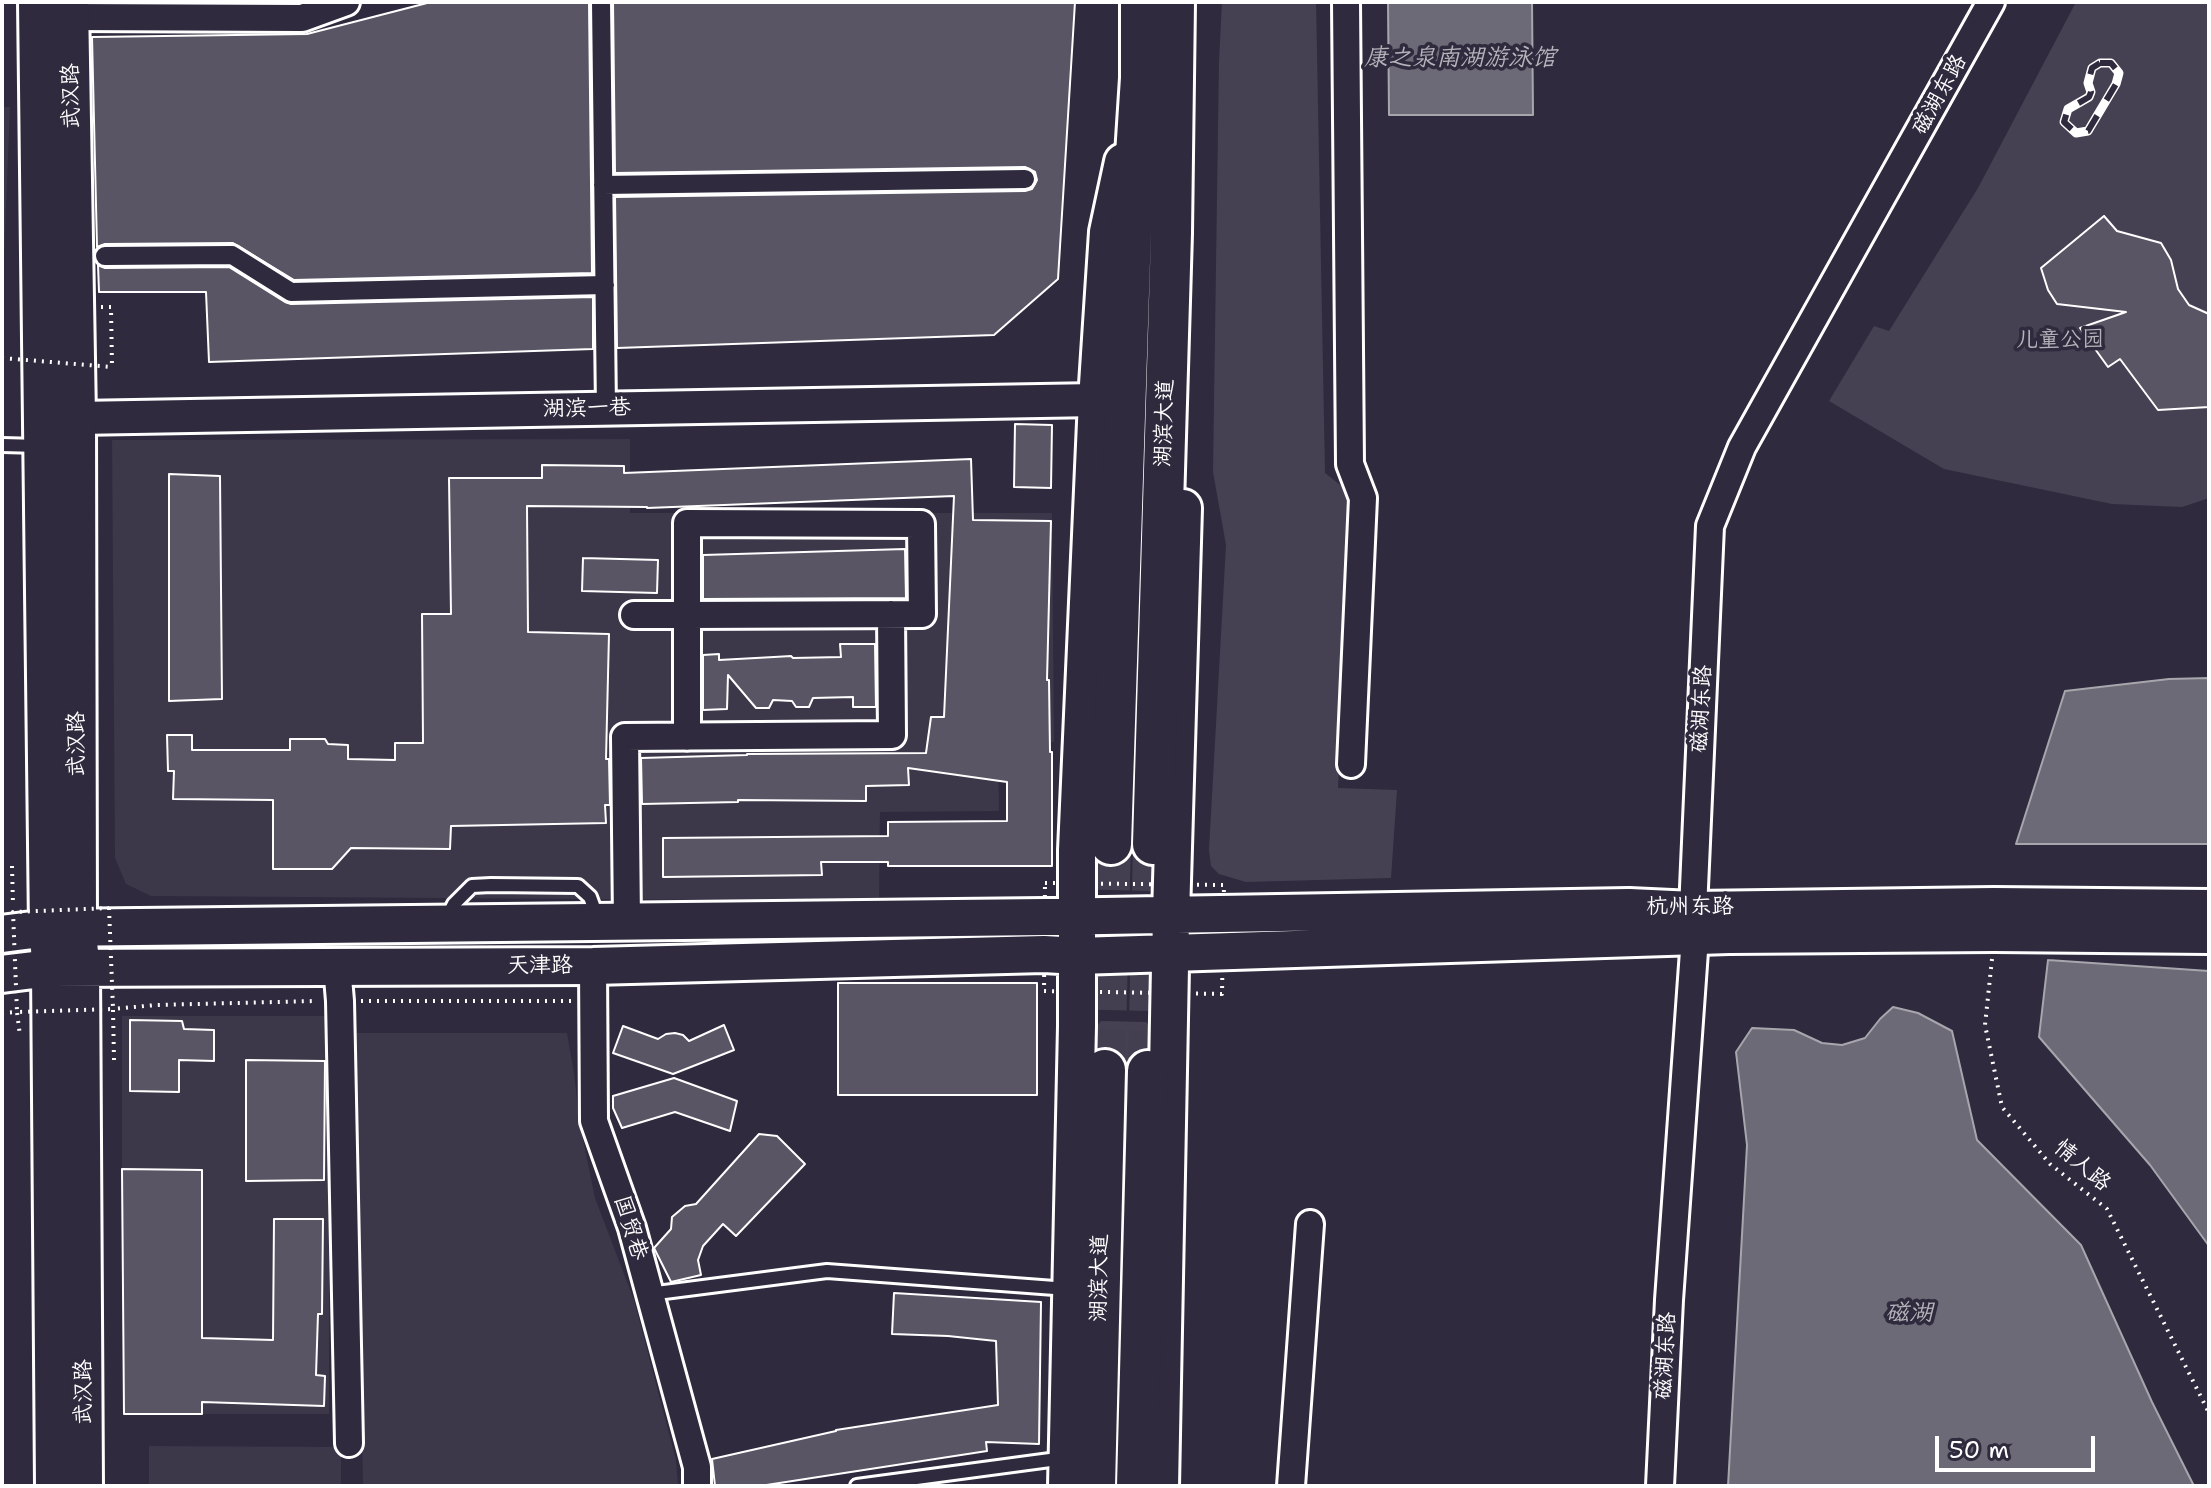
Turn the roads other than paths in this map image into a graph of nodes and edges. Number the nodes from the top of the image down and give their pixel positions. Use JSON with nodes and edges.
{"nodes":[{"id":1,"x":37,"y":2,"type":"edge"},
{"id":2,"x":346,"y":2,"type":"edge"},
{"id":3,"x":601,"y":2,"type":"edge"},
{"id":4,"x":1141,"y":2,"type":"edge"},
{"id":5,"x":1174,"y":2,"type":"edge"},
{"id":6,"x":1346,"y":2,"type":"edge"},
{"id":7,"x":1991,"y":2,"type":"edge"},
{"id":8,"x":70,"y":10,"type":"edge"},
{"id":9,"x":1157,"y":74,"type":"junction"},
{"id":10,"x":1025,"y":179,"type":"dead end"},
{"id":11,"x":603,"y":185,"type":"junction"},
{"id":12,"x":105,"y":256,"type":"dead end"},
{"id":13,"x":605,"y":285,"type":"junction"},
{"id":14,"x":1097,"y":400,"type":"junction"},
{"id":15,"x":606,"y":409,"type":"junction"},
{"id":16,"x":77,"y":418,"type":"junction"},
{"id":17,"x":2,"y":445,"type":"edge"},
{"id":18,"x":42,"y":447,"type":"junction"},
{"id":19,"x":891,"y":614,"type":"junction"},
{"id":20,"x":634,"y":615,"type":"dead end"},
{"id":21,"x":687,"y":615,"type":"junction"},
{"id":22,"x":687,"y":737,"type":"junction"},
{"id":23,"x":1351,"y":764,"type":"dead end"},
{"id":24,"x":1111,"y":844,"type":"tunnel mouth"},
{"id":25,"x":1153,"y":844,"type":"tunnel mouth"},
{"id":26,"x":2209,"y":908,"type":"edge"},
{"id":27,"x":1171,"y":915,"type":"junction"},
{"id":28,"x":1078,"y":917,"type":"junction"},
{"id":29,"x":613,"y":922,"type":"junction"},
{"id":30,"x":8,"y":923,"type":"edge"},
{"id":31,"x":1694,"y":923,"type":"junction"},
{"id":32,"x":63,"y":928,"type":"junction"},
{"id":33,"x":2209,"y":935,"type":"edge"},
{"id":34,"x":1172,"y":953,"type":"junction"},
{"id":35,"x":1078,"y":956,"type":"junction"},
{"id":36,"x":65,"y":967,"type":"junction"},
{"id":37,"x":2,"y":974,"type":"edge"},
{"id":38,"x":593,"y":983,"type":"junction"},
{"id":39,"x":339,"y":984,"type":"junction"},
{"id":40,"x":1105,"y":1070,"type":"tunnel mouth"},
{"id":41,"x":1148,"y":1071,"type":"tunnel mouth"},
{"id":42,"x":1310,"y":1224,"type":"dead end"},
{"id":43,"x":1072,"y":1289,"type":"junction"},
{"id":44,"x":649,"y":1294,"type":"junction"},
{"id":45,"x":349,"y":1443,"type":"dead end"},
{"id":46,"x":1068,"y":1472,"type":"edge"},
{"id":47,"x":54,"y":1486,"type":"edge"},
{"id":48,"x":84,"y":1486,"type":"edge"},
{"id":49,"x":697,"y":1486,"type":"edge"},
{"id":50,"x":857,"y":1486,"type":"edge"},
{"id":51,"x":1095,"y":1486,"type":"edge"},
{"id":52,"x":1137,"y":1486,"type":"edge"},
{"id":53,"x":1160,"y":1486,"type":"edge"},
{"id":54,"x":1291,"y":1486,"type":"edge"},
{"id":55,"x":1660,"y":1486,"type":"edge"}],
"edges":[{"from":1,"to":18,"type":"main road","name":"武汉路"},
{"from":2,"to":8,"type":"street"},
{"from":3,"to":11,"type":"street"},
{"from":4,"to":9,"type":"main road","name":"湖滨大道"},
{"from":5,"to":9,"type":"main road","name":"湖滨大道"},
{"from":6,"to":23,"type":"street"},
{"from":7,"to":31,"type":"street","name":"磁湖东路"},
{"from":8,"to":16,"type":"main road","name":"武汉路"},
{"from":9,"to":14,"type":"main road"},
{"from":9,"to":24,"type":"main road","name":"湖滨大道"},
{"from":9,"to":25,"type":"main road","name":"湖滨大道"},
{"from":9,"to":27,"type":"main road"},
{"from":10,"to":11,"type":"street"},
{"from":11,"to":13,"type":"street"},
{"from":12,"to":13,"type":"street"},
{"from":13,"to":15,"type":"street"},
{"from":14,"to":15,"type":"street","name":"湖滨一巷"},
{"from":14,"to":28,"type":"main road"},
{"from":15,"to":16,"type":"street","name":"湖滨一巷"},
{"from":16,"to":32,"type":"main road","name":"武汉路"},
{"from":17,"to":18,"type":"lane"},
{"from":18,"to":32,"type":"main road","name":"武汉路"},
{"from":19,"to":21,"type":"street"},
{"from":19,"to":21,"type":"street"},
{"from":19,"to":22,"type":"street"},
{"from":20,"to":21,"type":"street"},
{"from":21,"to":22,"type":"street"},
{"from":22,"to":29,"type":"street"},
{"from":26,"to":31,"type":"main road","name":"杭州东路"},
{"from":27,"to":28,"type":"main road","name":"杭州东路"},
{"from":27,"to":31,"type":"main road","name":"杭州东路"},
{"from":27,"to":34,"type":"main road"},
{"from":28,"to":29,"type":"main road","name":"天津路"},
{"from":28,"to":35,"type":"main road"},
{"from":29,"to":32,"type":"main road","name":"天津路"},
{"from":30,"to":32,"type":"main road","name":"天津路"},
{"from":31,"to":33,"type":"main road","name":"杭州东路"},
{"from":31,"to":34,"type":"main road","name":"杭州东路"},
{"from":31,"to":55,"type":"street","name":"磁湖东路"},
{"from":32,"to":36,"type":"main road","name":"武汉路"},
{"from":34,"to":35,"type":"main road","name":"杭州东路"},
{"from":34,"to":53,"type":"main road"},
{"from":35,"to":38,"type":"main road","name":"天津路"},
{"from":35,"to":43,"type":"main road"},
{"from":36,"to":37,"type":"main road","name":"天津路"},
{"from":36,"to":39,"type":"main road","name":"天津路"},
{"from":36,"to":47,"type":"main road","name":"武汉路"},
{"from":36,"to":48,"type":"main road","name":"武汉路"},
{"from":38,"to":39,"type":"main road","name":"天津路"},
{"from":38,"to":44,"type":"street","name":"国贸巷"},
{"from":39,"to":45,"type":"street"},
{"from":40,"to":51,"type":"main road","name":"湖滨大道"},
{"from":41,"to":52,"type":"main road","name":"湖滨大道"},
{"from":42,"to":54,"type":"street"},
{"from":43,"to":44,"type":"lane"},
{"from":43,"to":46,"type":"main road"},
{"from":44,"to":49,"type":"street","name":"国贸巷"},
{"from":46,"to":50,"type":"lane"}]}
